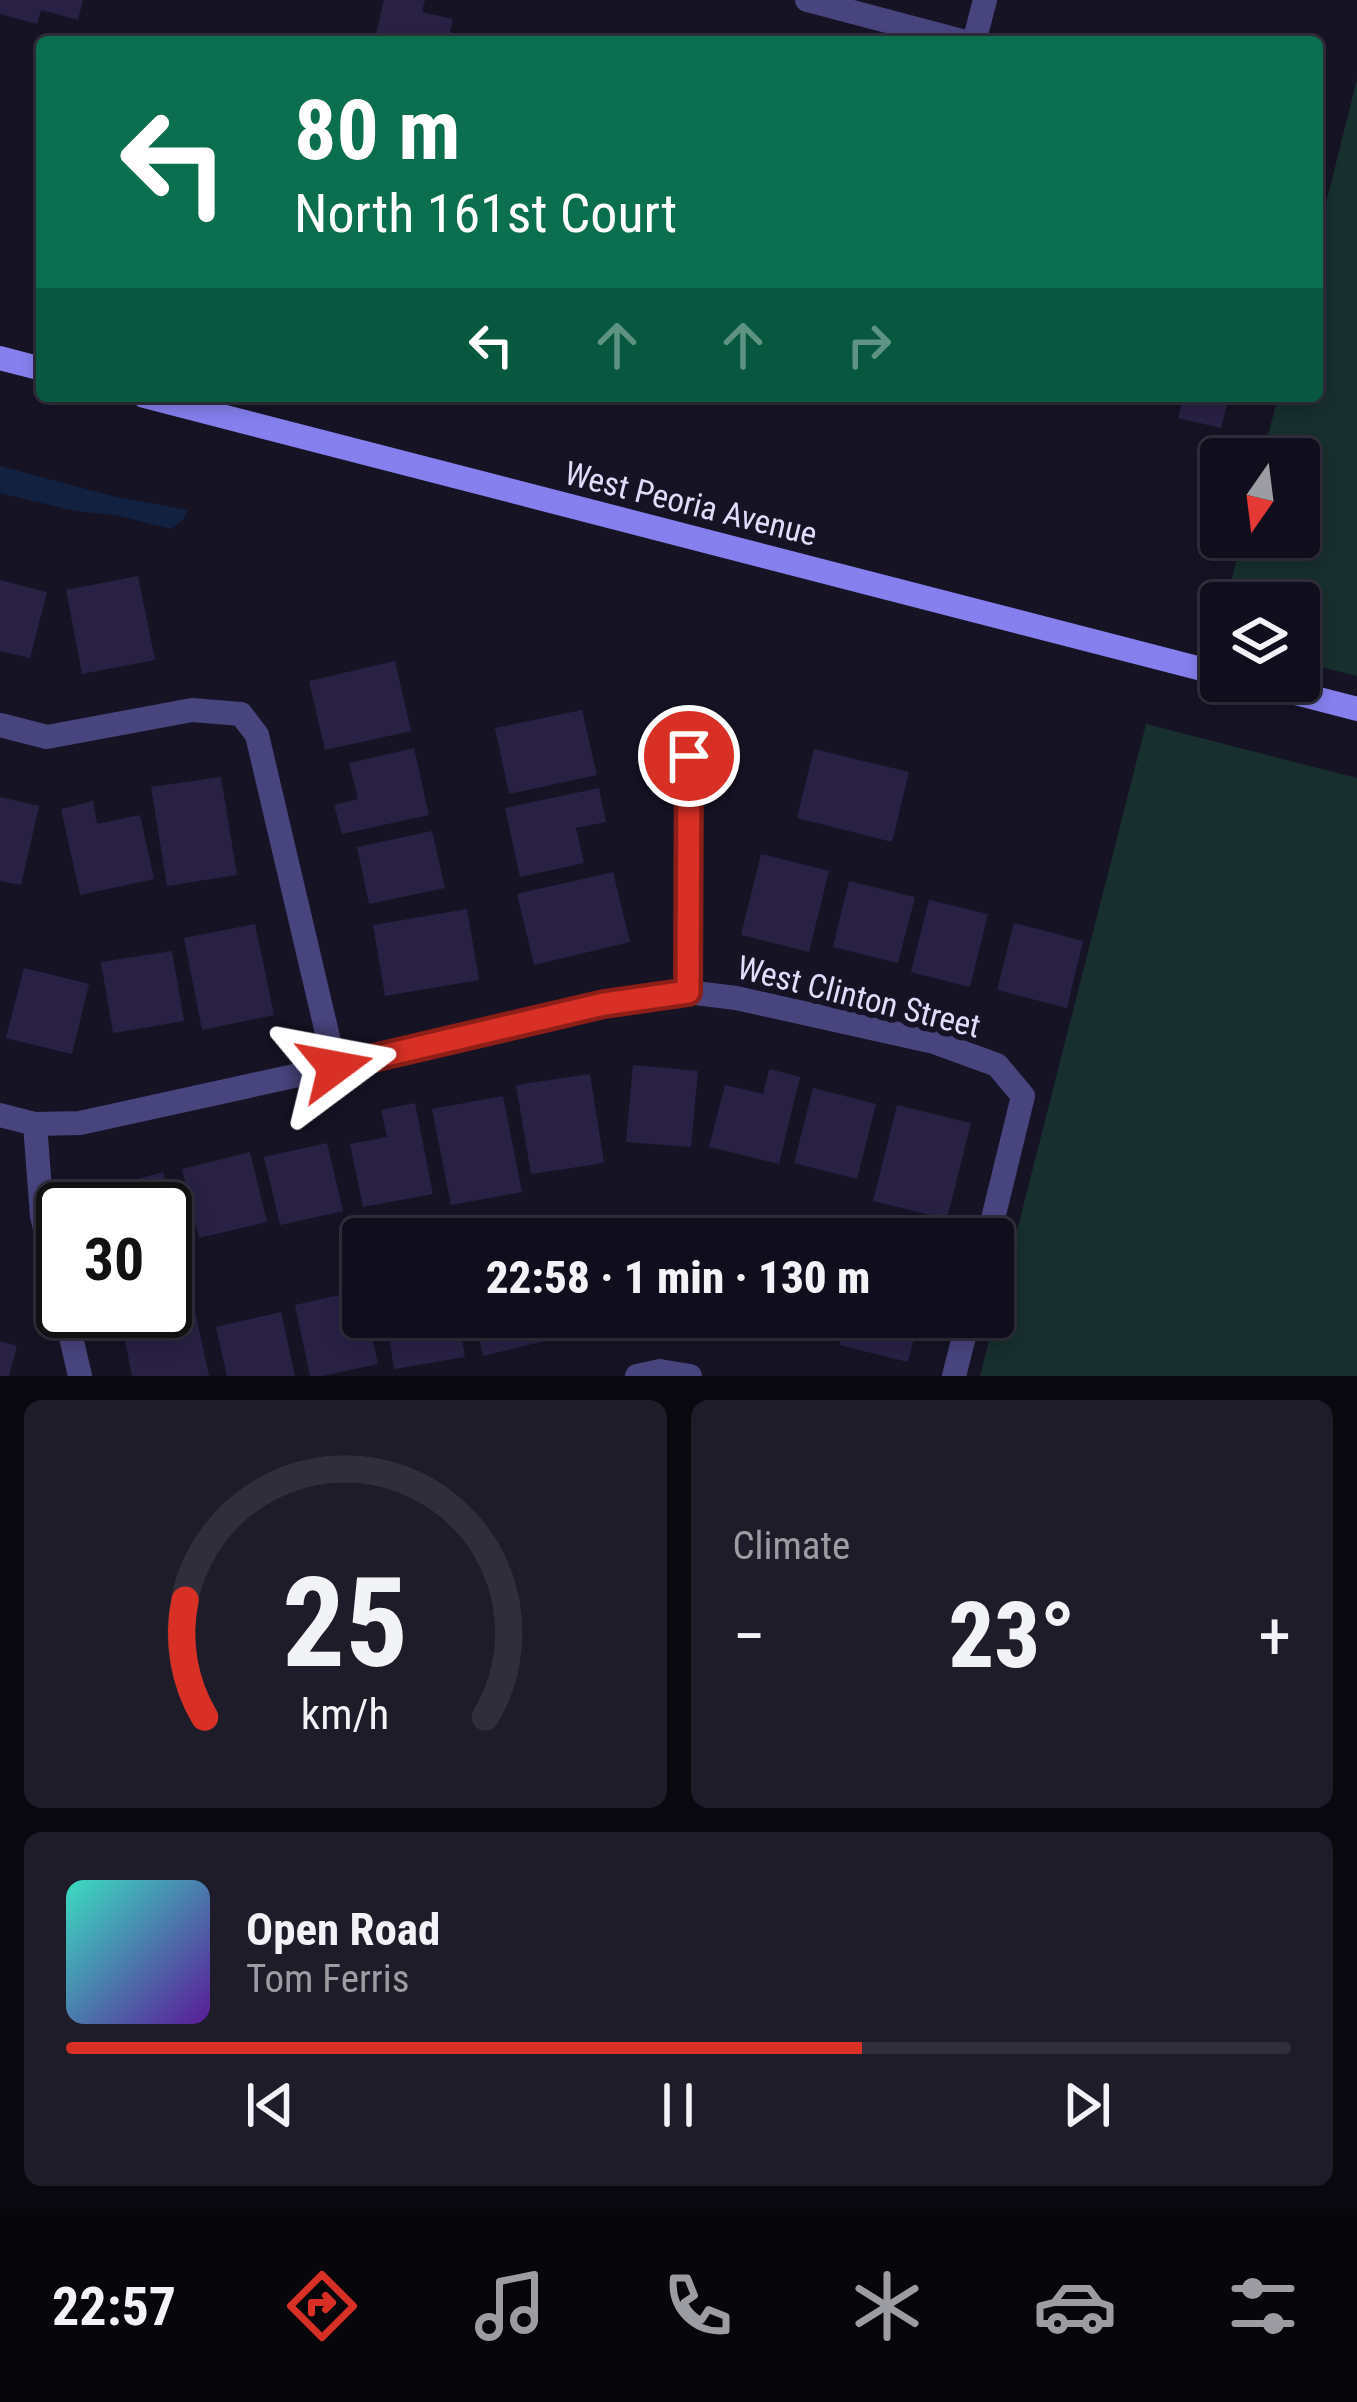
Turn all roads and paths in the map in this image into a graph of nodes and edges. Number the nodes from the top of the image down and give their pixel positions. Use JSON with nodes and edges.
{"nodes":[{"id":1,"x":807,"y":0,"type":"edge"},
{"id":2,"x":985,"y":0,"type":"edge"},
{"id":3,"x":947,"y":36,"type":"edge"},
{"id":4,"x":972,"y":36,"type":"edge"},
{"id":5,"x":0,"y":358,"type":"edge"},
{"id":6,"x":36,"y":367,"type":"edge"},
{"id":7,"x":167,"y":402,"type":"edge"},
{"id":8,"x":1200,"y":669,"type":"edge"},
{"id":9,"x":1320,"y":699,"type":"edge"},
{"id":10,"x":1357,"y":709,"type":"edge"},
{"id":11,"x":0,"y":725,"type":"edge"},
{"id":12,"x":689,"y":756,"type":"dead end"},
{"id":13,"x":688,"y":992,"type":"junction"},
{"id":14,"x":335,"y":1067,"type":"junction"},
{"id":15,"x":0,"y":1114,"type":"edge"},
{"id":16,"x":35,"y":1124,"type":"junction"},
{"id":17,"x":39,"y":1182,"type":"edge"},
{"id":18,"x":993,"y":1218,"type":"edge"},
{"id":19,"x":71,"y":1338,"type":"edge"},
{"id":20,"x":964,"y":1338,"type":"edge"},
{"id":21,"x":80,"y":1376,"type":"edge"},
{"id":22,"x":637,"y":1376,"type":"edge"},
{"id":23,"x":689,"y":1376,"type":"edge"},
{"id":24,"x":954,"y":1376,"type":"edge"}],
"edges":[{"from":1,"to":3,"type":"street"},
{"from":2,"to":4,"type":"street"},
{"from":5,"to":6,"type":"main road"},
{"from":7,"to":8,"type":"main road","name":"West Peoria Avenue"},
{"from":9,"to":10,"type":"main road"},
{"from":11,"to":14,"type":"street"},
{"from":12,"to":13,"type":"street"},
{"from":13,"to":14,"type":"street","name":"West Clinton Street"},
{"from":13,"to":18,"type":"street","name":"West Clinton Street"},
{"from":14,"to":16,"type":"street","name":"West Clinton Street"},
{"from":15,"to":16,"type":"street","name":"West Clinton Street"},
{"from":16,"to":17,"type":"street"},
{"from":19,"to":21,"type":"street"},
{"from":20,"to":24,"type":"street"},
{"from":22,"to":23,"type":"street"}]}
